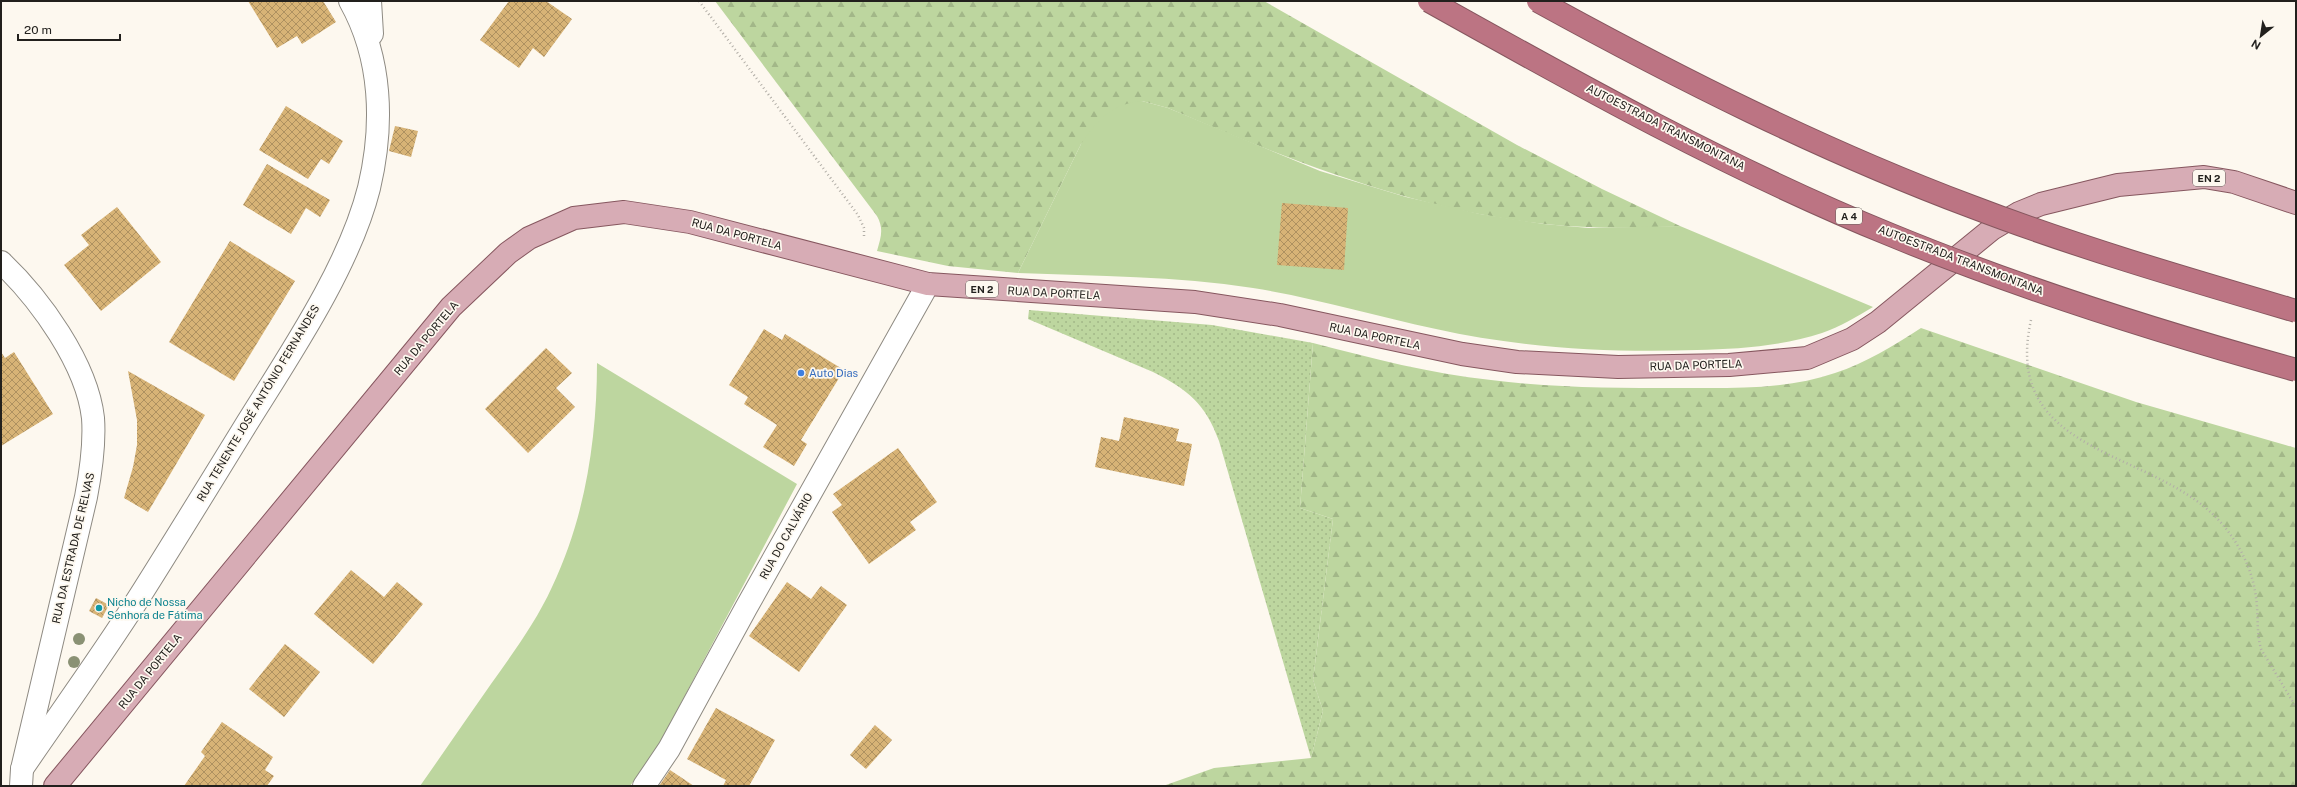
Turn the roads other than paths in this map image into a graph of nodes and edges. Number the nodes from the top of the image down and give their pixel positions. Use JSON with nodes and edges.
{"nodes":[{"id":1,"x":350,"y":1,"type":"edge"},
{"id":2,"x":370,"y":1,"type":"edge"},
{"id":3,"x":1429,"y":1,"type":"edge"},
{"id":4,"x":1538,"y":1,"type":"edge"},
{"id":5,"x":374,"y":61,"type":"junction"},
{"id":6,"x":2296,"y":203,"type":"edge"},
{"id":7,"x":1,"y":262,"type":"edge"},
{"id":8,"x":928,"y":284,"type":"junction"},
{"id":9,"x":2296,"y":312,"type":"edge"},
{"id":10,"x":2296,"y":370,"type":"edge"},
{"id":11,"x":22,"y":777,"type":"edge"},
{"id":12,"x":55,"y":786,"type":"edge"},
{"id":13,"x":644,"y":786,"type":"edge"}],
"edges":[{"from":1,"to":5,"type":"street","name":"RUA TENENTE JOSÉ ANTÓNIO FERNANDES"},
{"from":2,"to":5,"type":"street"},
{"from":3,"to":10,"type":"highway","name":"AUTOESTRADA TRANSMONTANA","number":"A 4","bridge":true},
{"from":4,"to":9,"type":"highway","bridge":true},
{"from":5,"to":11,"type":"street","name":"RUA TENENTE JOSÉ ANTÓNIO FERNANDES"},
{"from":6,"to":8,"type":"main road","name":"RUA DA PORTELA","number":"EN 2"},
{"from":7,"to":11,"type":"street","name":"RUA DA ESTRADA DE RELVAS"},
{"from":8,"to":12,"type":"main road","name":"RUA DA PORTELA","number":"EN 2"},
{"from":8,"to":13,"type":"street","name":"RUA DO CALVÁRIO"}]}
